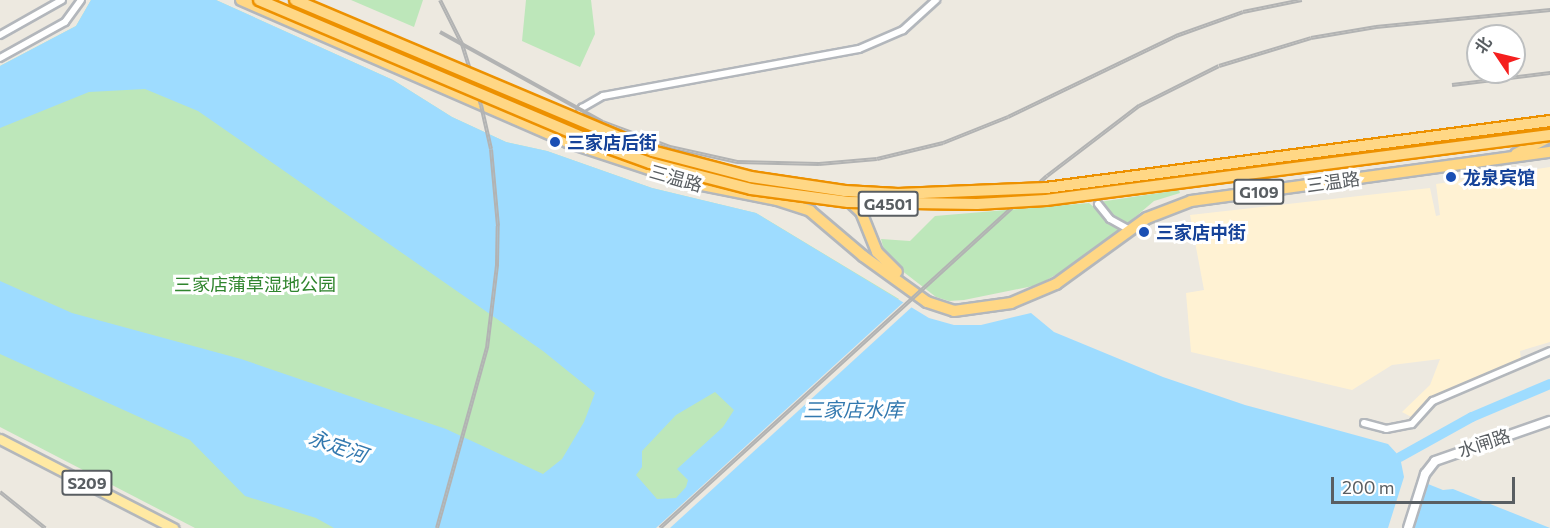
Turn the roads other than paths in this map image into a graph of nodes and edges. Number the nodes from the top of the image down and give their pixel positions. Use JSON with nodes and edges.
{"nodes":[{"id":1,"x":62,"y":0,"type":"edge"},
{"id":2,"x":81,"y":0,"type":"edge"},
{"id":3,"x":241,"y":0,"type":"edge"},
{"id":4,"x":259,"y":0,"type":"edge"},
{"id":5,"x":295,"y":0,"type":"edge"},
{"id":6,"x":936,"y":0,"type":"edge"},
{"id":7,"x":333,"y":17,"type":"junction"},
{"id":8,"x":0,"y":35,"type":"edge"},
{"id":9,"x":0,"y":58,"type":"edge"},
{"id":10,"x":1550,"y":121,"type":"edge"},
{"id":11,"x":575,"y":123,"type":"junction"},
{"id":12,"x":1550,"y":136,"type":"edge"},
{"id":13,"x":567,"y":142,"type":"junction"},
{"id":14,"x":652,"y":151,"type":"junction"},
{"id":15,"x":1550,"y":152,"type":"edge"},
{"id":16,"x":1508,"y":158,"type":"junction"},
{"id":17,"x":806,"y":187,"type":"junction"},
{"id":18,"x":1098,"y":204,"type":"dead end"},
{"id":19,"x":1130,"y":230,"type":"junction"},
{"id":20,"x":1035,"y":293,"type":"junction"},
{"id":21,"x":1550,"y":351,"type":"edge"},
{"id":22,"x":1550,"y":421,"type":"edge"},
{"id":23,"x":1364,"y":423,"type":"dead end"},
{"id":24,"x":0,"y":439,"type":"edge"},
{"id":25,"x":173,"y":528,"type":"edge"},
{"id":26,"x":1408,"y":528,"type":"edge"}],
"edges":[{"from":1,"to":8,"type":"street"},
{"from":2,"to":9,"type":"street"},
{"from":3,"to":13,"type":"highway","name":"三温路","number":"G109"},
{"from":4,"to":12,"type":"highway","number":"G4501","bridge":true},
{"from":5,"to":7,"type":"highway","name":"三温路","number":"G109"},
{"from":6,"to":11,"type":"street"},
{"from":7,"to":11,"type":"highway","name":"三温路","number":"G109"},
{"from":7,"to":14,"type":"highway","bridge":true},
{"from":10,"to":17,"type":"highway","number":"G4501","bridge":true},
{"from":11,"to":13,"type":"street"},
{"from":11,"to":14,"type":"highway","name":"三温路","number":"G109"},
{"from":12,"to":16,"type":"highway"},
{"from":13,"to":20,"type":"highway","name":"三温路","number":"G109"},
{"from":14,"to":17,"type":"highway","name":"三温路","number":"G109"},
{"from":15,"to":16,"type":"highway","name":"三温路","number":"G109"},
{"from":16,"to":19,"type":"highway","name":"三温路","number":"G109"},
{"from":17,"to":20,"type":"highway","name":"三温路","number":"G109"},
{"from":18,"to":19,"type":"street"},
{"from":19,"to":20,"type":"highway","name":"三温路","number":"G109"},
{"from":21,"to":23,"type":"street"},
{"from":22,"to":26,"type":"street","name":"水闸路"},
{"from":24,"to":25,"type":"main road","number":"S209"}]}
